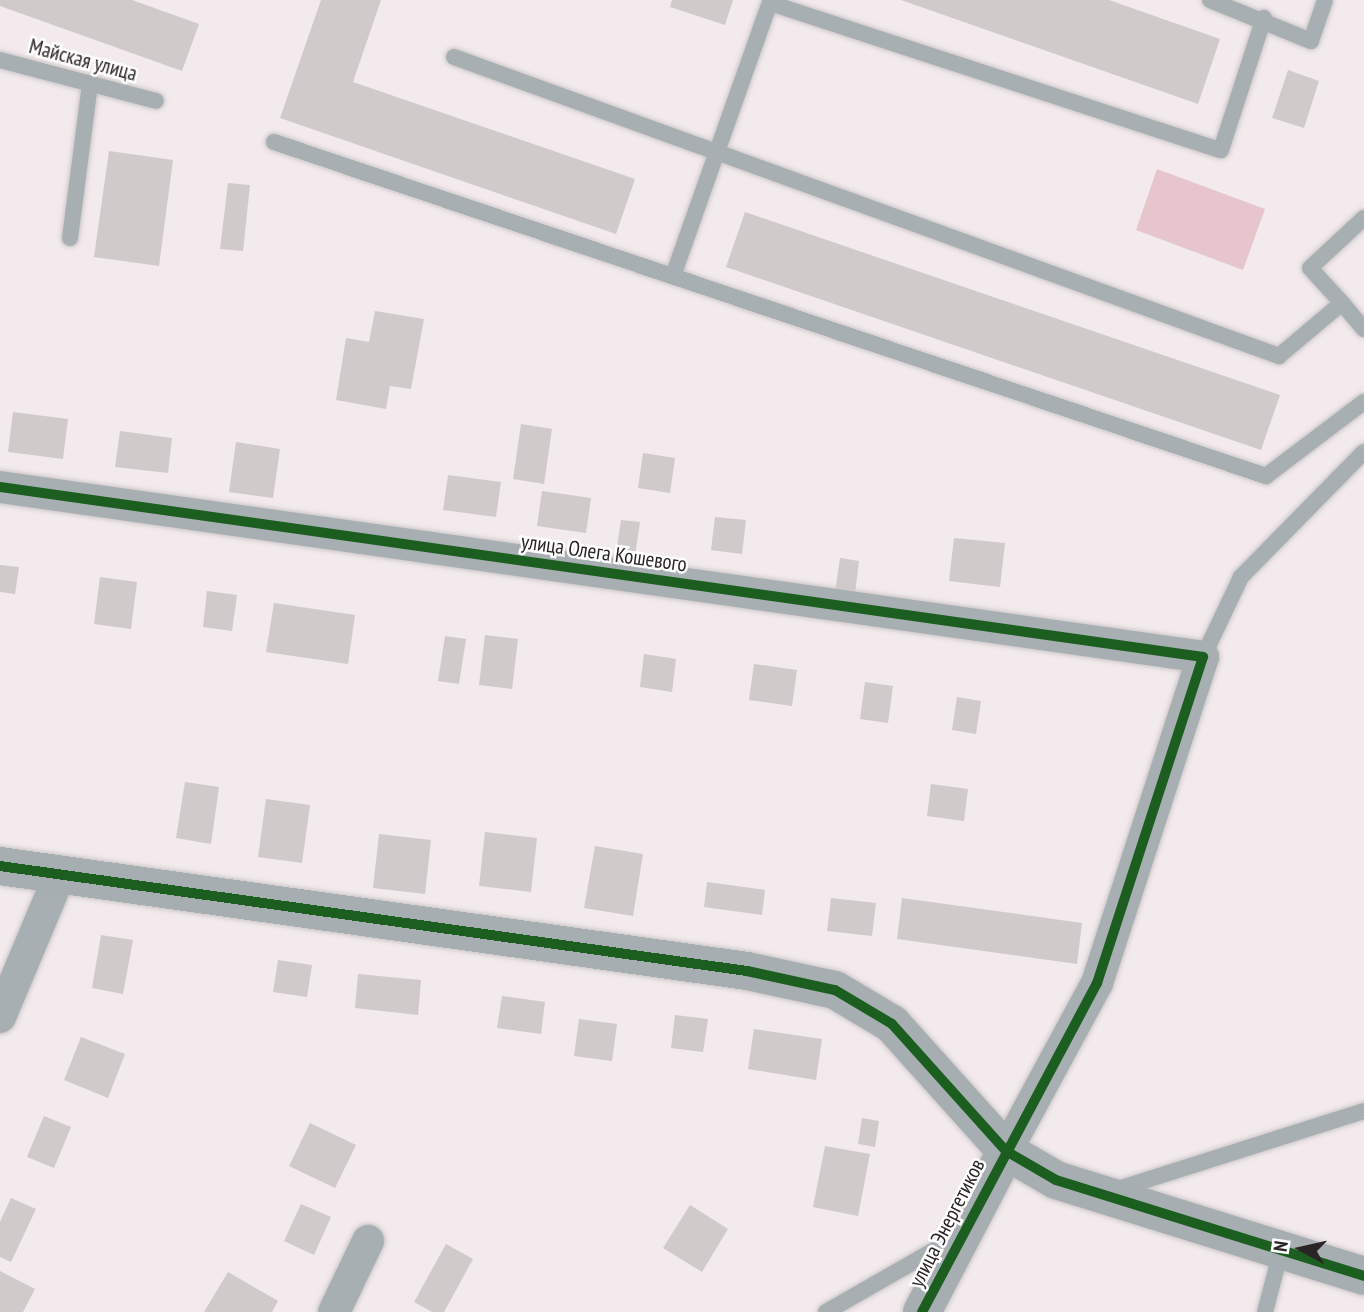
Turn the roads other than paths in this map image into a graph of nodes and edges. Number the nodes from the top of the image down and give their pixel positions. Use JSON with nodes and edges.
{"nodes":[{"id":1,"x":1210,"y":0,"type":"edge"},
{"id":2,"x":1325,"y":0,"type":"edge"},
{"id":3,"x":771,"y":1,"type":"edge"},
{"id":4,"x":1264,"y":18,"type":"junction"},
{"id":5,"x":454,"y":57,"type":"dead end"},
{"id":6,"x":0,"y":60,"type":"edge"},
{"id":7,"x":90,"y":83,"type":"junction"},
{"id":8,"x":156,"y":101,"type":"dead end"},
{"id":9,"x":274,"y":142,"type":"dead end"},
{"id":10,"x":717,"y":153,"type":"junction"},
{"id":11,"x":1364,"y":218,"type":"edge"},
{"id":12,"x":70,"y":238,"type":"dead end"},
{"id":13,"x":673,"y":276,"type":"junction"},
{"id":14,"x":1342,"y":303,"type":"junction"},
{"id":15,"x":1364,"y":329,"type":"edge"},
{"id":16,"x":1364,"y":402,"type":"edge"},
{"id":17,"x":1364,"y":452,"type":"edge"},
{"id":18,"x":0,"y":486,"type":"edge"},
{"id":19,"x":1203,"y":657,"type":"junction"},
{"id":20,"x":0,"y":866,"type":"edge"},
{"id":21,"x":60,"y":874,"type":"junction"},
{"id":22,"x":0,"y":1017,"type":"edge"},
{"id":23,"x":1364,"y":1111,"type":"edge"},
{"id":24,"x":1006,"y":1151,"type":"junction"},
{"id":25,"x":1099,"y":1195,"type":"junction"},
{"id":26,"x":965,"y":1232,"type":"junction"},
{"id":27,"x":368,"y":1241,"type":"dead end"},
{"id":28,"x":1281,"y":1251,"type":"junction"},
{"id":29,"x":1364,"y":1276,"type":"edge"},
{"id":30,"x":334,"y":1312,"type":"edge"},
{"id":31,"x":827,"y":1312,"type":"edge"},
{"id":32,"x":922,"y":1312,"type":"edge"},
{"id":33,"x":1265,"y":1312,"type":"edge"}],
"edges":[{"from":1,"to":4,"type":"lane"},
{"from":2,"to":4,"type":"lane"},
{"from":3,"to":4,"type":"lane"},
{"from":3,"to":10,"type":"lane"},
{"from":5,"to":10,"type":"lane"},
{"from":6,"to":7,"type":"lane","name":"Майская улица"},
{"from":7,"to":8,"type":"lane","name":"Майская улица"},
{"from":7,"to":12,"type":"lane"},
{"from":9,"to":13,"type":"lane"},
{"from":10,"to":13,"type":"lane"},
{"from":10,"to":14,"type":"lane"},
{"from":11,"to":14,"type":"lane"},
{"from":13,"to":16,"type":"lane"},
{"from":14,"to":15,"type":"lane"},
{"from":17,"to":19,"type":"lane"},
{"from":18,"to":19,"type":"street","name":"улица Олега Кошевого"},
{"from":19,"to":24,"type":"street"},
{"from":20,"to":21,"type":"street"},
{"from":21,"to":22,"type":"street"},
{"from":21,"to":24,"type":"street"},
{"from":23,"to":25,"type":"lane"},
{"from":24,"to":25,"type":"street"},
{"from":24,"to":26,"type":"street","name":"улица Энергетиков"},
{"from":25,"to":28,"type":"street"},
{"from":26,"to":31,"type":"lane"},
{"from":26,"to":32,"type":"street","name":"улица Энергетиков"},
{"from":27,"to":30,"type":"street"},
{"from":28,"to":29,"type":"street"},
{"from":28,"to":33,"type":"lane"}]}
